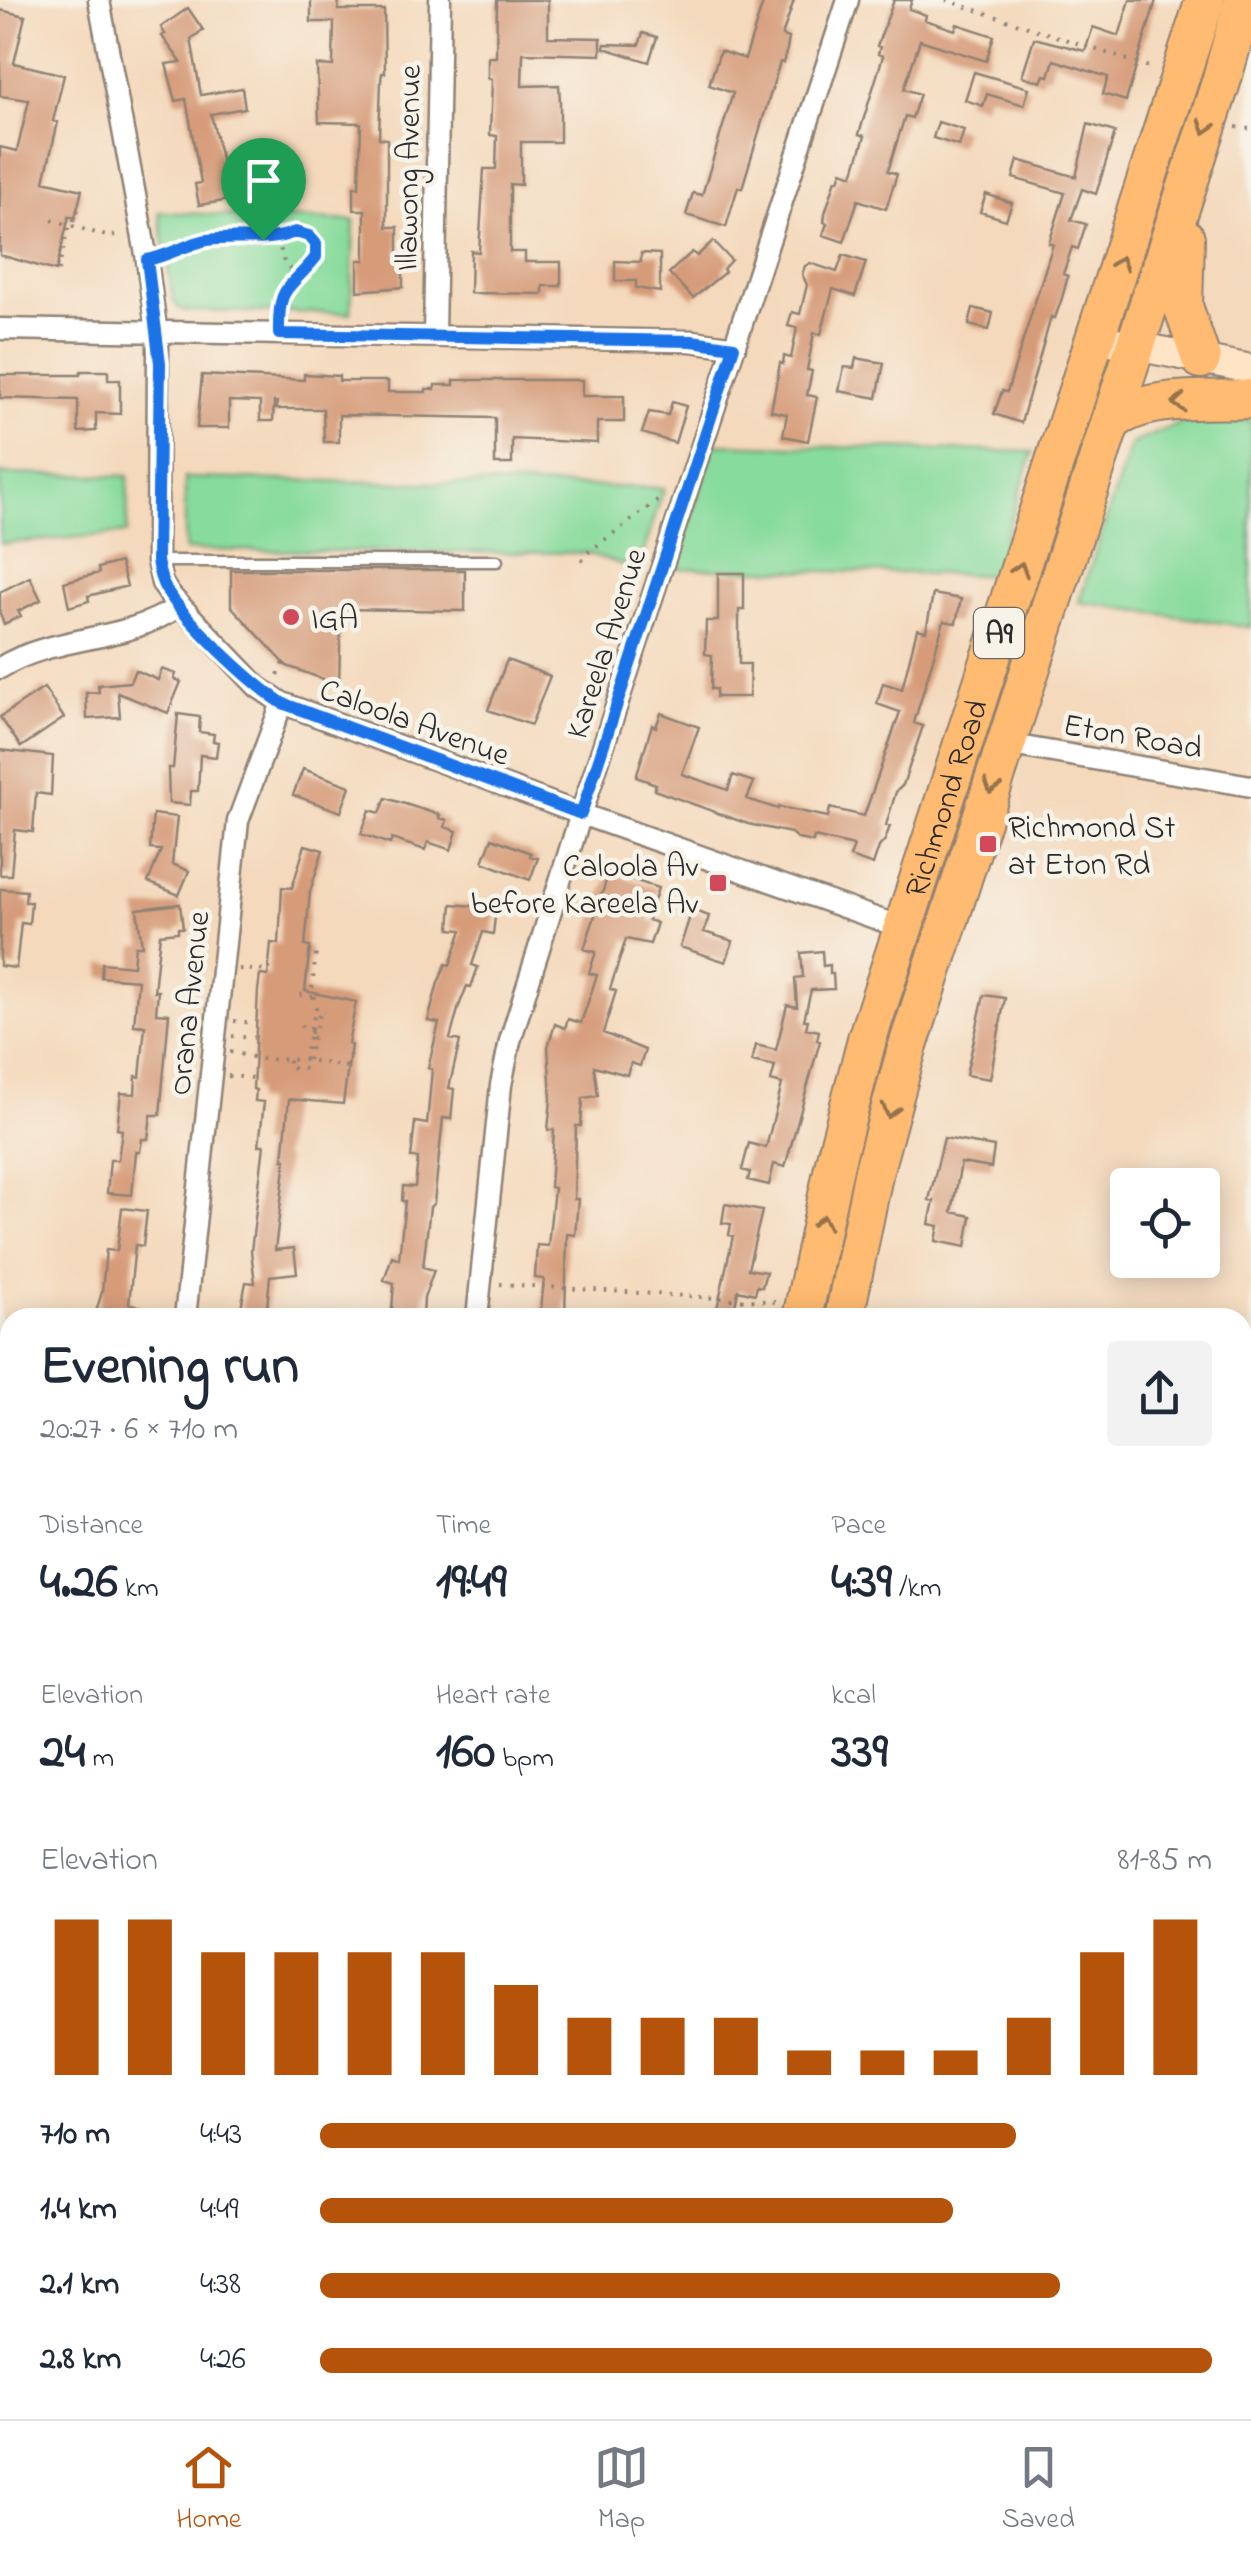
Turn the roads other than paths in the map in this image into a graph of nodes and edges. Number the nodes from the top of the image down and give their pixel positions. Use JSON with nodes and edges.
{"nodes":[{"id":1,"x":99,"y":0,"type":"edge"},
{"id":2,"x":440,"y":0,"type":"edge"},
{"id":3,"x":848,"y":0,"type":"edge"},
{"id":4,"x":1205,"y":0,"type":"edge"},
{"id":5,"x":1244,"y":0,"type":"edge"},
{"id":6,"x":1184,"y":196,"type":"junction"},
{"id":7,"x":0,"y":328,"type":"edge"},
{"id":8,"x":156,"y":331,"type":"junction"},
{"id":9,"x":434,"y":336,"type":"junction"},
{"id":10,"x":1096,"y":338,"type":"junction"},
{"id":11,"x":1135,"y":346,"type":"junction"},
{"id":12,"x":734,"y":347,"type":"junction"},
{"id":13,"x":1200,"y":359,"type":"junction"},
{"id":14,"x":1251,"y":369,"type":"edge"},
{"id":15,"x":1251,"y":399,"type":"edge"},
{"id":16,"x":1110,"y":422,"type":"junction"},
{"id":17,"x":157,"y":561,"type":"junction"},
{"id":18,"x":497,"y":562,"type":"dead end"},
{"id":19,"x":180,"y":606,"type":"junction"},
{"id":20,"x":0,"y":668,"type":"edge"},
{"id":21,"x":282,"y":703,"type":"junction"},
{"id":22,"x":1006,"y":744,"type":"junction"},
{"id":23,"x":1251,"y":786,"type":"edge"},
{"id":24,"x":581,"y":814,"type":"junction"},
{"id":25,"x":978,"y":831,"type":"junction"},
{"id":26,"x":904,"y":928,"type":"junction"},
{"id":27,"x":906,"y":1052,"type":"junction"},
{"id":28,"x":187,"y":1308,"type":"edge"},
{"id":29,"x":478,"y":1308,"type":"edge"},
{"id":30,"x":793,"y":1308,"type":"edge"},
{"id":31,"x":846,"y":1308,"type":"edge"}],
"edges":[{"from":1,"to":8,"type":"street","name":"Caloola Avenue"},
{"from":2,"to":9,"type":"street","name":"Illawong Avenue"},
{"from":3,"to":12,"type":"street","name":"Kareela Avenue"},
{"from":10,"to":4,"type":"highway","name":"Richmond Road","number":"A9","one_way":true},
{"from":5,"to":6,"type":"highway","name":"Richmond Road","number":"A9","one_way":true},
{"from":6,"to":11,"type":"highway","name":"Richmond Road","number":"A9"},
{"from":6,"to":13,"type":"highway"},
{"from":7,"to":8,"type":"street"},
{"from":8,"to":9,"type":"street"},
{"from":8,"to":17,"type":"street","name":"Caloola Avenue"},
{"from":9,"to":12,"type":"street"},
{"from":10,"to":11,"type":"main road"},
{"from":26,"to":10,"type":"highway","name":"Richmond Road","number":"A9","one_way":true},
{"from":11,"to":13,"type":"main road"},
{"from":11,"to":16,"type":"highway","name":"Richmond Road","number":"A9"},
{"from":12,"to":24,"type":"street","name":"Kareela Avenue"},
{"from":13,"to":14,"type":"main road"},
{"from":15,"to":16,"type":"highway","one_way":true},
{"from":16,"to":22,"type":"highway","name":"Richmond Road","number":"A9"},
{"from":17,"to":18,"type":"lane"},
{"from":17,"to":19,"type":"street","name":"Caloola Avenue"},
{"from":19,"to":20,"type":"street"},
{"from":19,"to":21,"type":"street","name":"Caloola Avenue"},
{"from":21,"to":24,"type":"street","name":"Caloola Avenue"},
{"from":21,"to":28,"type":"street","name":"Orana Avenue"},
{"from":22,"to":23,"type":"street","name":"Eton Road"},
{"from":22,"to":25,"type":"highway","name":"Richmond Road","number":"A9","one_way":true},
{"from":24,"to":26,"type":"street","name":"Caloola Avenue"},
{"from":24,"to":29,"type":"street","name":"Kareela Avenue"},
{"from":25,"to":26,"type":"highway"},
{"from":25,"to":27,"type":"highway","name":"Richmond Road","number":"A9"},
{"from":26,"to":27,"type":"highway"},
{"from":30,"to":26,"type":"highway","name":"Richmond Road","number":"A9","one_way":true},
{"from":27,"to":31,"type":"highway","name":"Richmond Road","number":"A9","one_way":true}]}
